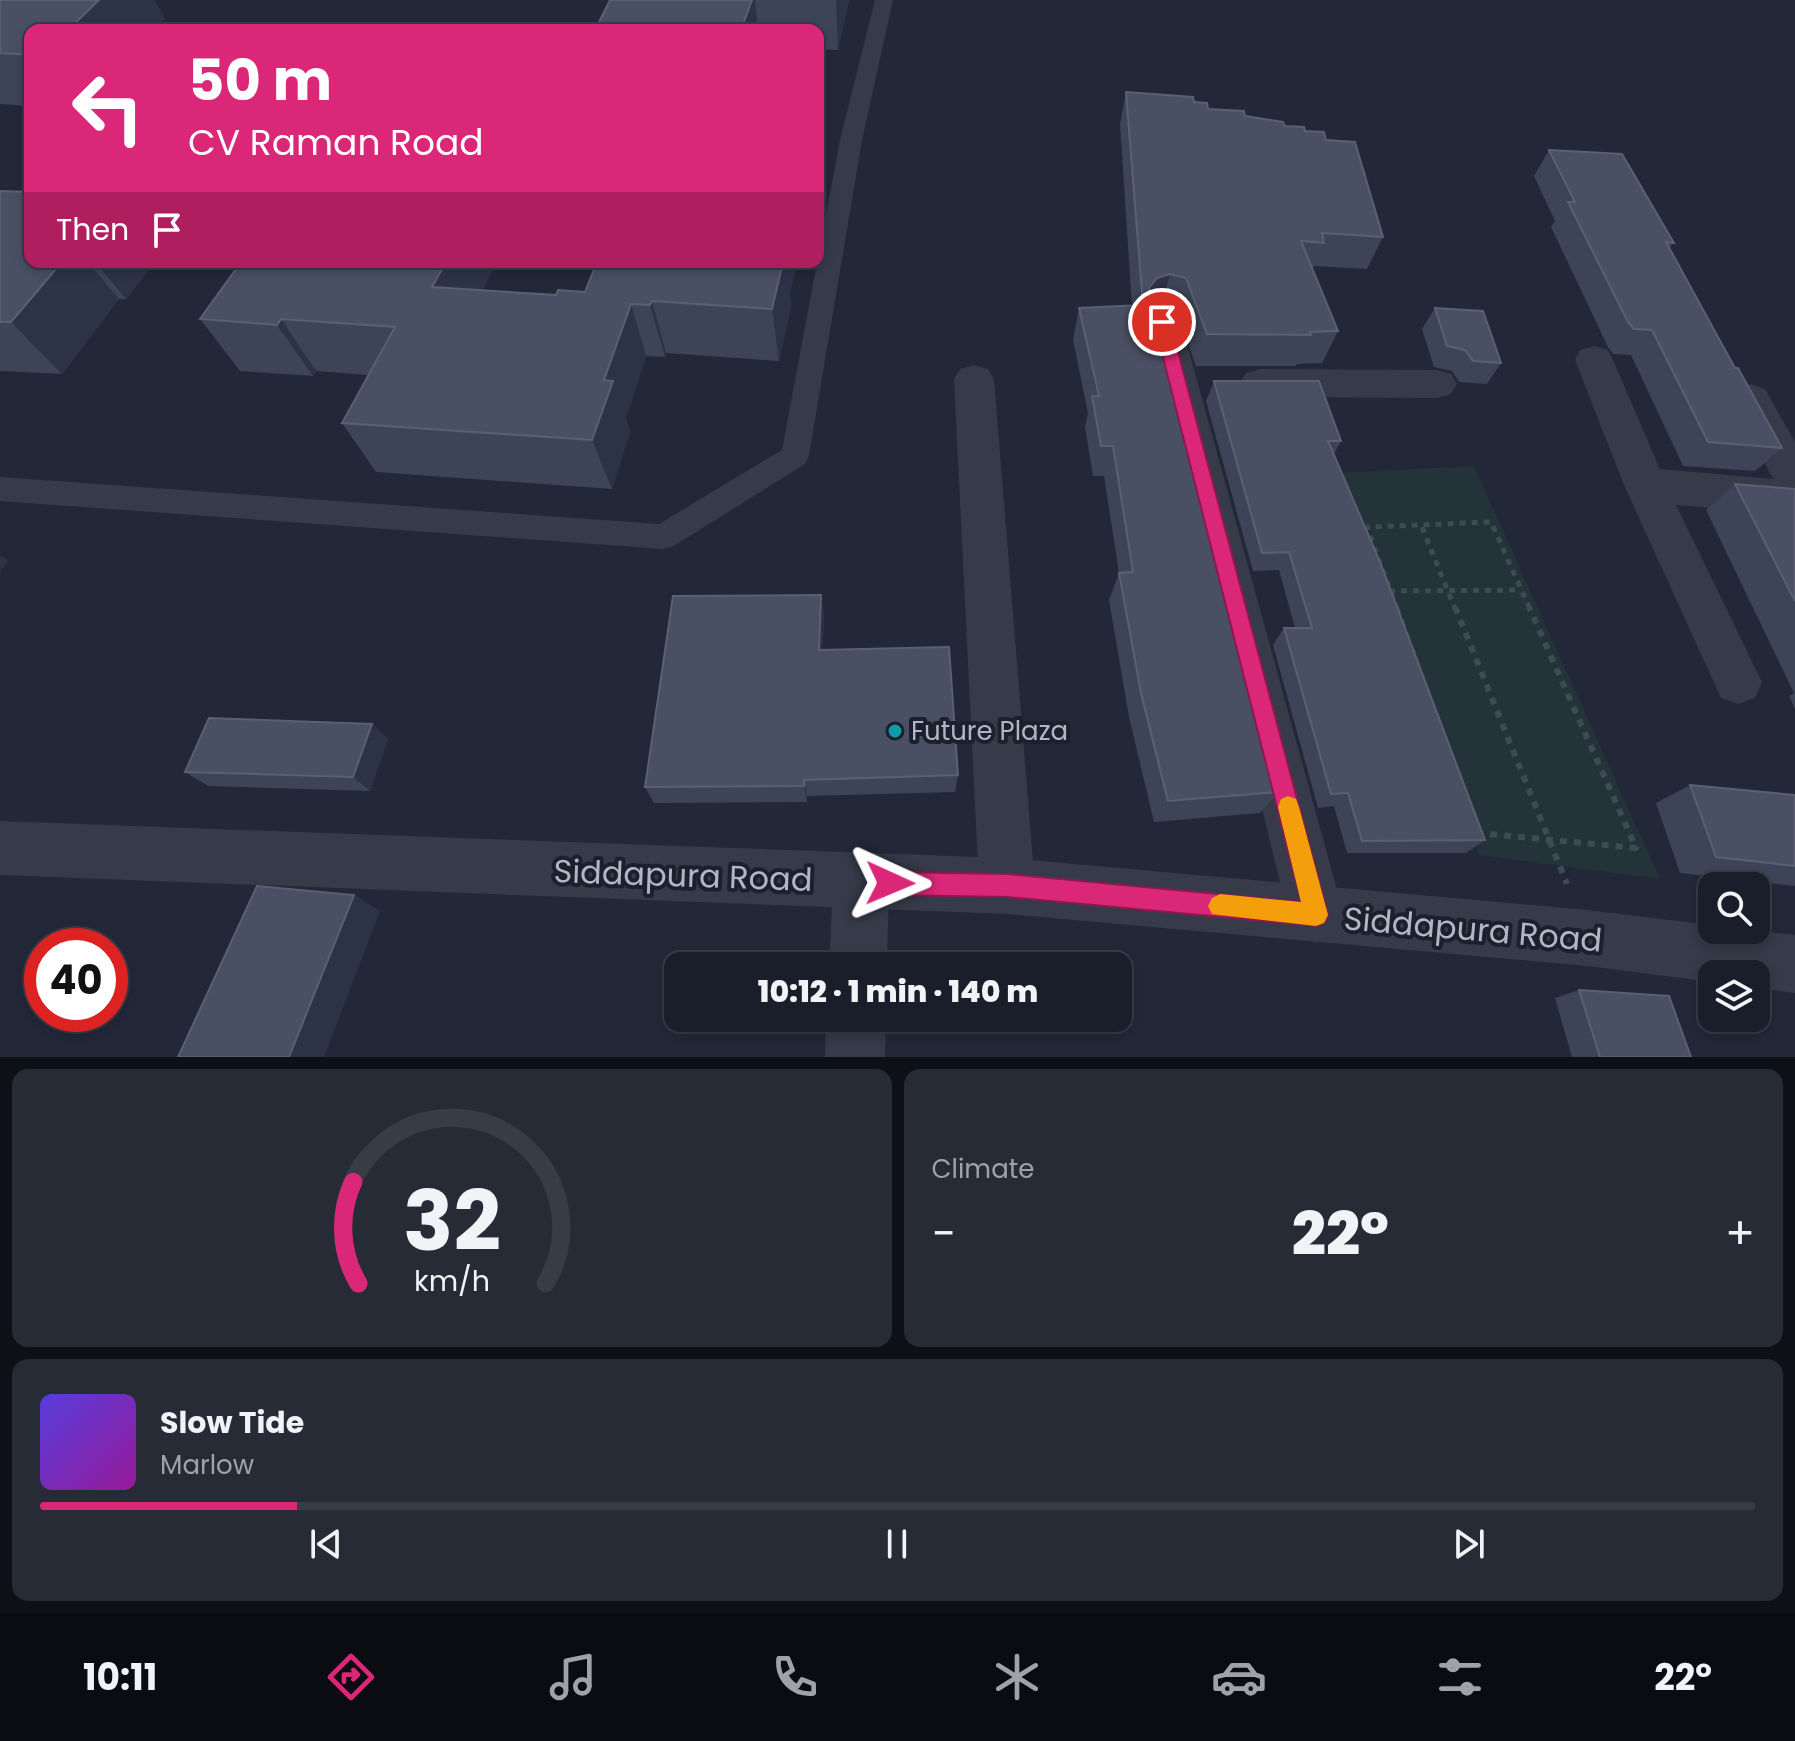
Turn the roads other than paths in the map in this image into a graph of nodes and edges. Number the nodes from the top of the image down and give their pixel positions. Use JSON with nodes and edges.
{"nodes":[{"id":1,"x":884,"y":0,"type":"edge"},
{"id":2,"x":1162,"y":322,"type":"dead end"},
{"id":3,"x":1594,"y":360,"type":"dead end"},
{"id":4,"x":1737,"y":375,"type":"edge"},
{"id":5,"x":974,"y":379,"type":"dead end"},
{"id":6,"x":1205,"y":383,"type":"junction"},
{"id":7,"x":1437,"y":384,"type":"dead end"},
{"id":8,"x":1795,"y":481,"type":"edge"},
{"id":9,"x":1645,"y":485,"type":"junction"},
{"id":10,"x":0,"y":489,"type":"edge"},
{"id":11,"x":1795,"y":497,"type":"edge"},
{"id":12,"x":1738,"y":682,"type":"dead end"},
{"id":13,"x":0,"y":848,"type":"edge"},
{"id":14,"x":861,"y":883,"type":"junction"},
{"id":15,"x":1007,"y":886,"type":"junction"},
{"id":16,"x":1316,"y":915,"type":"junction"},
{"id":17,"x":859,"y":952,"type":"edge"},
{"id":18,"x":1795,"y":964,"type":"edge"},
{"id":19,"x":856,"y":1032,"type":"edge"},
{"id":20,"x":855,"y":1057,"type":"edge"}],
"edges":[{"from":1,"to":10,"type":"lane"},
{"from":2,"to":6,"type":"street"},
{"from":3,"to":9,"type":"street"},
{"from":4,"to":8,"type":"street"},
{"from":5,"to":15,"type":"street"},
{"from":6,"to":7,"type":"street"},
{"from":6,"to":16,"type":"street"},
{"from":9,"to":11,"type":"street"},
{"from":9,"to":12,"type":"street"},
{"from":13,"to":14,"type":"street","name":"Siddapura Road"},
{"from":14,"to":15,"type":"street","name":"Siddapura Road"},
{"from":14,"to":17,"type":"street"},
{"from":15,"to":16,"type":"street","name":"Siddapura Road"},
{"from":16,"to":18,"type":"street","name":"Siddapura Road"},
{"from":19,"to":20,"type":"street"}]}
